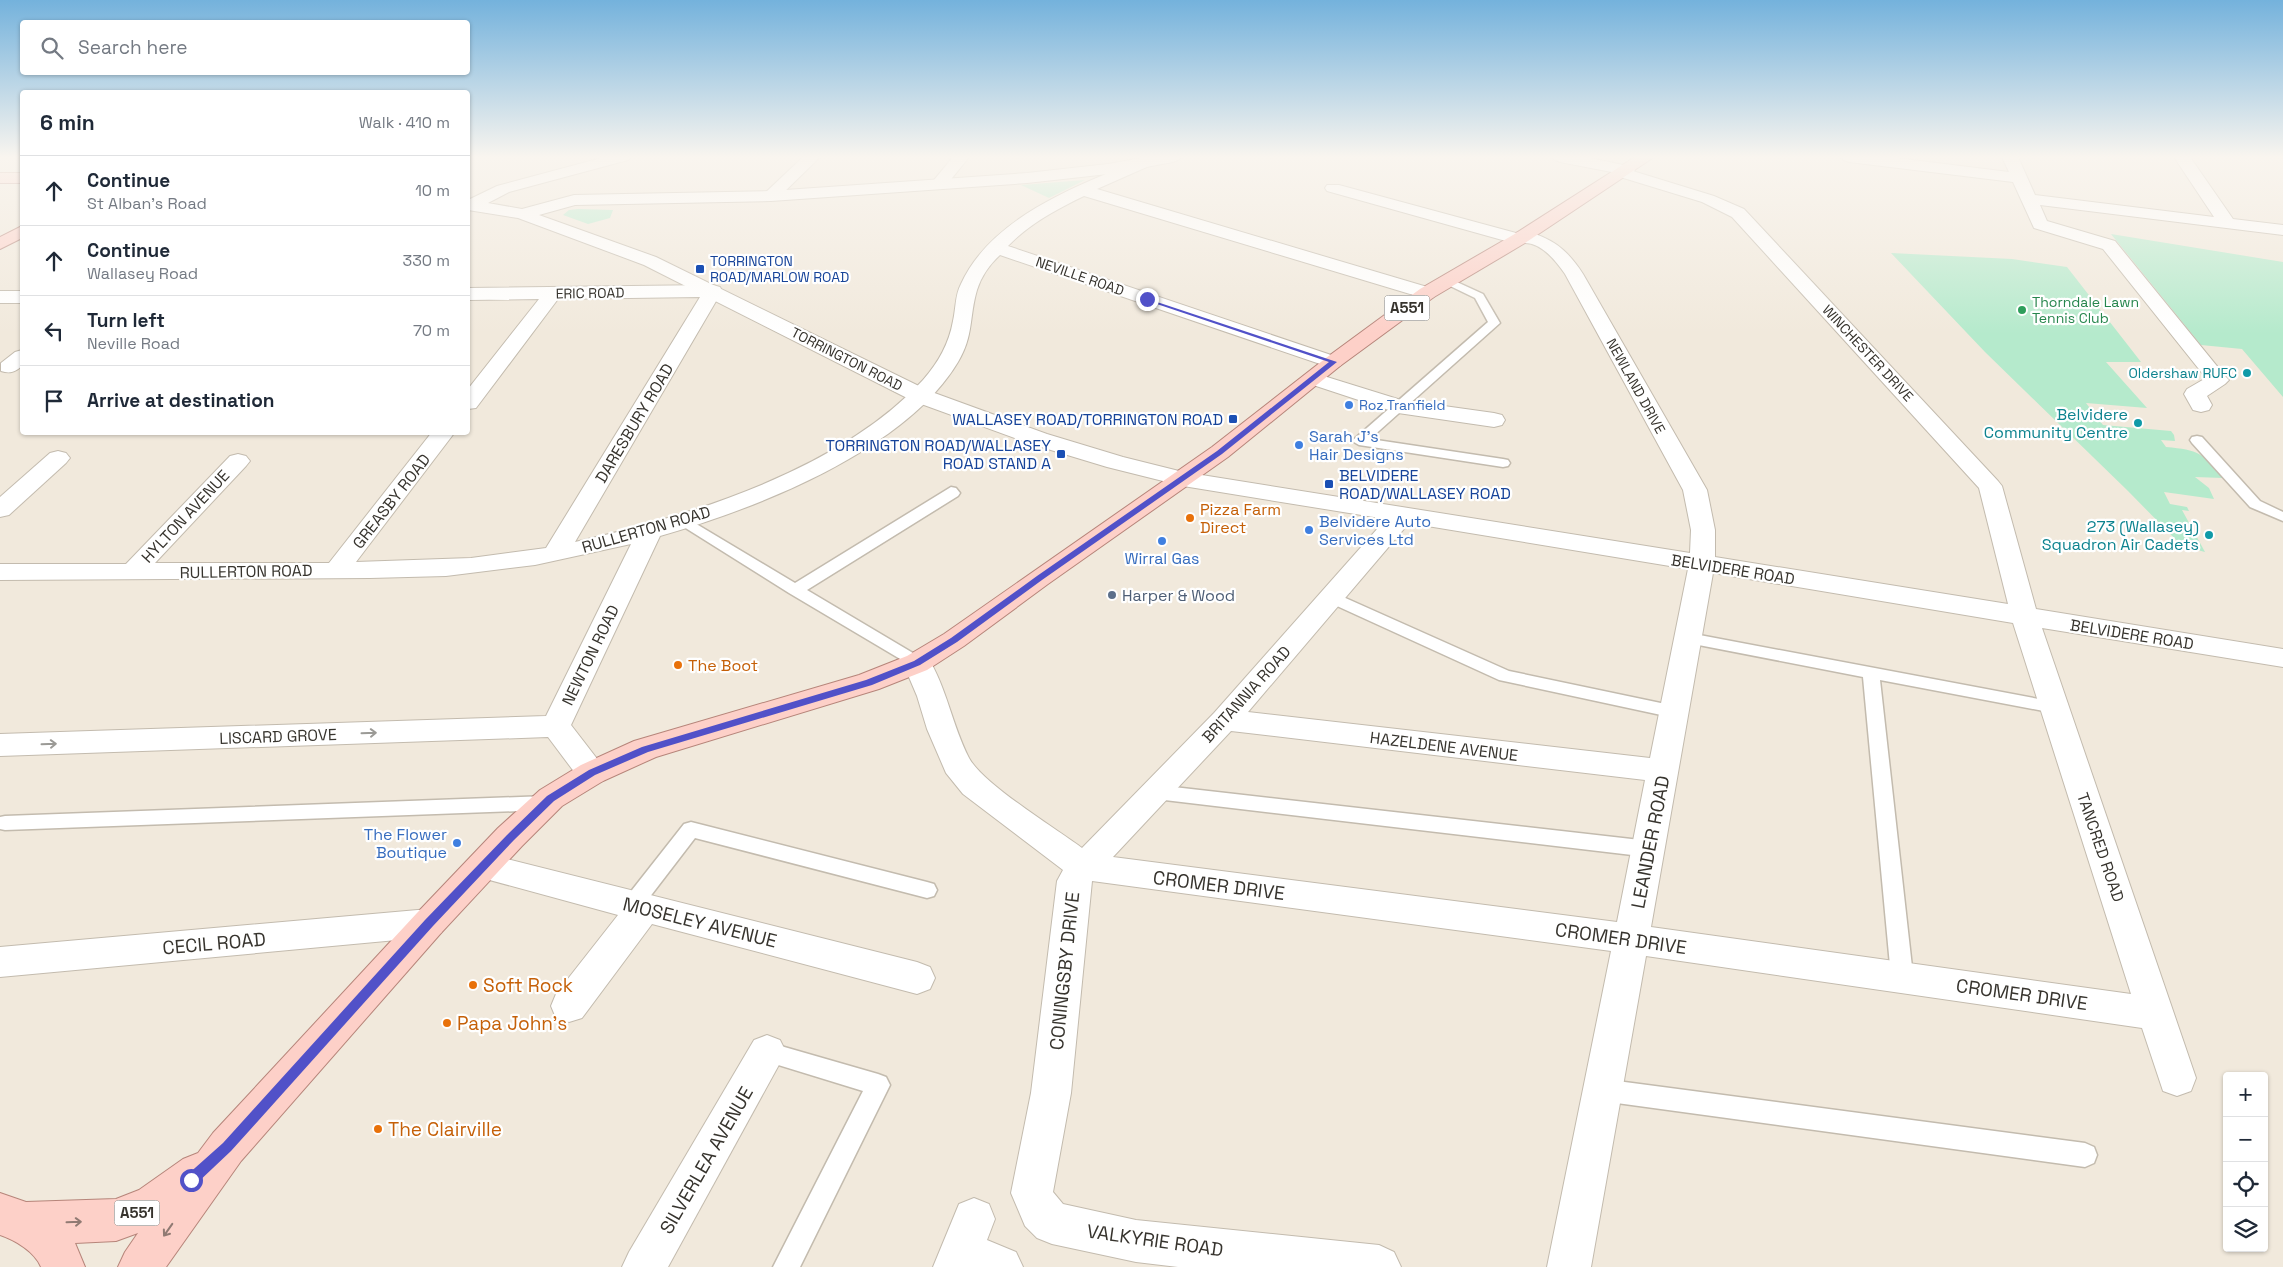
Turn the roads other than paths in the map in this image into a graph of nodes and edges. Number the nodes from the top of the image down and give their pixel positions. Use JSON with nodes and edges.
{"nodes":[{"id":1,"x":528,"y":216,"type":"edge"},
{"id":2,"x":1034,"y":216,"type":"edge"},
{"id":3,"x":1196,"y":216,"type":"edge"},
{"id":4,"x":1439,"y":216,"type":"edge"},
{"id":5,"x":1555,"y":216,"type":"edge"},
{"id":6,"x":1741,"y":216,"type":"edge"},
{"id":7,"x":2037,"y":216,"type":"edge"},
{"id":8,"x":2165,"y":216,"type":"edge"},
{"id":9,"x":2223,"y":216,"type":"edge"},
{"id":10,"x":2228,"y":224,"type":"junction"},
{"id":11,"x":2283,"y":230,"type":"edge"},
{"id":12,"x":20,"y":232,"type":"edge"},
{"id":13,"x":1521,"y":238,"type":"junction"},
{"id":14,"x":1,"y":243,"type":"edge"},
{"id":15,"x":997,"y":248,"type":"junction"},
{"id":16,"x":1448,"y":281,"type":"junction"},
{"id":17,"x":713,"y":291,"type":"junction"},
{"id":18,"x":1427,"y":293,"type":"junction"},
{"id":19,"x":470,"y":294,"type":"edge"},
{"id":20,"x":553,"y":294,"type":"junction"},
{"id":21,"x":0,"y":297,"type":"edge"},
{"id":22,"x":20,"y":297,"type":"edge"},
{"id":23,"x":1334,"y":362,"type":"junction"},
{"id":24,"x":1314,"y":379,"type":"junction"},
{"id":25,"x":921,"y":396,"type":"junction"},
{"id":26,"x":470,"y":400,"type":"edge"},
{"id":27,"x":2202,"y":404,"type":"dead end"},
{"id":28,"x":1398,"y":406,"type":"junction"},
{"id":29,"x":1494,"y":420,"type":"dead end"},
{"id":30,"x":442,"y":435,"type":"edge"},
{"id":31,"x":2197,"y":440,"type":"dead end"},
{"id":32,"x":58,"y":458,"type":"dead end"},
{"id":33,"x":238,"y":461,"type":"dead end"},
{"id":34,"x":1503,"y":464,"type":"dead end"},
{"id":35,"x":1182,"y":479,"type":"junction"},
{"id":36,"x":950,"y":491,"type":"dead end"},
{"id":37,"x":0,"y":510,"type":"edge"},
{"id":38,"x":1403,"y":515,"type":"junction"},
{"id":39,"x":2283,"y":517,"type":"edge"},
{"id":40,"x":683,"y":522,"type":"junction"},
{"id":41,"x":649,"y":532,"type":"junction"},
{"id":42,"x":555,"y":554,"type":"junction"},
{"id":43,"x":1702,"y":564,"type":"junction"},
{"id":44,"x":337,"y":570,"type":"junction"},
{"id":45,"x":0,"y":572,"type":"edge"},
{"id":46,"x":132,"y":572,"type":"junction"},
{"id":47,"x":795,"y":590,"type":"junction"},
{"id":48,"x":1332,"y":597,"type":"junction"},
{"id":49,"x":2024,"y":616,"type":"junction"},
{"id":50,"x":1689,"y":638,"type":"junction"},
{"id":51,"x":2283,"y":658,"type":"edge"},
{"id":52,"x":917,"y":663,"type":"junction"},
{"id":53,"x":1871,"y":673,"type":"junction"},
{"id":54,"x":2054,"y":707,"type":"junction"},
{"id":55,"x":1676,"y":712,"type":"junction"},
{"id":56,"x":1224,"y":720,"type":"junction"},
{"id":57,"x":556,"y":726,"type":"junction"},
{"id":58,"x":0,"y":746,"type":"edge"},
{"id":59,"x":1664,"y":771,"type":"junction"},
{"id":60,"x":592,"y":773,"type":"junction"},
{"id":61,"x":1156,"y":792,"type":"junction"},
{"id":62,"x":546,"y":803,"type":"junction"},
{"id":63,"x":5,"y":823,"type":"dead end"},
{"id":64,"x":1649,"y":849,"type":"junction"},
{"id":65,"x":483,"y":866,"type":"junction"},
{"id":66,"x":1084,"y":868,"type":"junction"},
{"id":67,"x":927,"y":890,"type":"dead end"},
{"id":68,"x":638,"y":906,"type":"junction"},
{"id":69,"x":429,"y":923,"type":"junction"},
{"id":70,"x":1631,"y":939,"type":"junction"},
{"id":71,"x":0,"y":962,"type":"edge"},
{"id":72,"x":1902,"y":976,"type":"junction"},
{"id":73,"x":917,"y":978,"type":"dead end"},
{"id":74,"x":569,"y":1006,"type":"dead end"},
{"id":75,"x":2157,"y":1014,"type":"junction"},
{"id":76,"x":767,"y":1052,"type":"joint"},
{"id":77,"x":2177,"y":1078,"type":"dead end"},
{"id":78,"x":1602,"y":1090,"type":"junction"},
{"id":79,"x":227,"y":1147,"type":"junction"},
{"id":80,"x":2085,"y":1155,"type":"dead end"},
{"id":81,"x":13,"y":1219,"type":"edge"},
{"id":82,"x":1052,"y":1223,"type":"joint"},
{"id":83,"x":963,"y":1247,"type":"edge"},
{"id":84,"x":63,"y":1267,"type":"edge"},
{"id":85,"x":140,"y":1267,"type":"edge"},
{"id":86,"x":644,"y":1267,"type":"edge"},
{"id":87,"x":786,"y":1267,"type":"edge"},
{"id":88,"x":1001,"y":1267,"type":"edge"},
{"id":89,"x":1379,"y":1267,"type":"edge"},
{"id":90,"x":1569,"y":1267,"type":"edge"}],
"edges":[{"from":1,"to":17,"type":"street","name":"TORRINGTON ROAD"},
{"from":2,"to":15,"type":"street","name":"RULLERTON ROAD"},
{"from":3,"to":18,"type":"street"},
{"from":4,"to":13,"type":"street","name":"NEWLAND DRIVE"},
{"from":5,"to":13,"type":"main road","number":"A551"},
{"from":6,"to":49,"type":"street","name":"WINCHESTER DRIVE"},
{"from":7,"to":27,"type":"street"},
{"from":8,"to":10,"type":"street"},
{"from":9,"to":10,"type":"street"},
{"from":10,"to":11,"type":"street"},
{"from":12,"to":14,"type":"main road"},
{"from":13,"to":16,"type":"main road","number":"A551"},
{"from":13,"to":43,"type":"street","name":"NEWLAND DRIVE"},
{"from":15,"to":23,"type":"street","name":"NEVILLE ROAD"},
{"from":15,"to":25,"type":"street","name":"RULLERTON ROAD"},
{"from":16,"to":18,"type":"main road","number":"A551"},
{"from":16,"to":28,"type":"lane"},
{"from":17,"to":20,"type":"street","name":"ERIC ROAD"},
{"from":17,"to":25,"type":"street","name":"TORRINGTON ROAD"},
{"from":17,"to":42,"type":"street","name":"DARESBURY ROAD"},
{"from":18,"to":23,"type":"main road","number":"A551"},
{"from":19,"to":20,"type":"street","name":"ERIC ROAD"},
{"from":20,"to":26,"type":"street"},
{"from":21,"to":22,"type":"street"},
{"from":23,"to":24,"type":"main road","number":"A551"},
{"from":24,"to":28,"type":"street"},
{"from":24,"to":35,"type":"main road","number":"A551"},
{"from":25,"to":35,"type":"street","name":"TORRINGTON ROAD"},
{"from":25,"to":40,"type":"street","name":"RULLERTON ROAD"},
{"from":28,"to":29,"type":"street"},
{"from":28,"to":34,"type":"lane"},
{"from":30,"to":44,"type":"street","name":"GREASBY ROAD"},
{"from":31,"to":39,"type":"lane"},
{"from":32,"to":37,"type":"street"},
{"from":33,"to":46,"type":"street","name":"HYLTON AVENUE"},
{"from":35,"to":38,"type":"street","name":"BELVIDERE ROAD"},
{"from":35,"to":52,"type":"main road","number":"A551"},
{"from":36,"to":47,"type":"lane"},
{"from":38,"to":43,"type":"street","name":"BELVIDERE ROAD"},
{"from":38,"to":48,"type":"street","name":"BRITANNIA ROAD"},
{"from":40,"to":41,"type":"street","name":"RULLERTON ROAD"},
{"from":40,"to":47,"type":"lane"},
{"from":41,"to":42,"type":"street","name":"RULLERTON ROAD"},
{"from":41,"to":57,"type":"street","name":"NEWTON ROAD"},
{"from":42,"to":44,"type":"street","name":"RULLERTON ROAD"},
{"from":43,"to":49,"type":"street","name":"BELVIDERE ROAD"},
{"from":43,"to":50,"type":"street","name":"LEANDER ROAD"},
{"from":44,"to":46,"type":"street","name":"RULLERTON ROAD"},
{"from":45,"to":46,"type":"street","name":"RULLERTON ROAD"},
{"from":47,"to":52,"type":"lane"},
{"from":48,"to":55,"type":"lane"},
{"from":48,"to":56,"type":"street","name":"BRITANNIA ROAD"},
{"from":49,"to":51,"type":"street","name":"BELVIDERE ROAD"},
{"from":49,"to":54,"type":"street","name":"TANCRED ROAD"},
{"from":50,"to":53,"type":"lane"},
{"from":50,"to":55,"type":"street","name":"LEANDER ROAD"},
{"from":52,"to":60,"type":"main road","number":"A551"},
{"from":52,"to":66,"type":"street"},
{"from":53,"to":54,"type":"lane"},
{"from":53,"to":72,"type":"lane"},
{"from":54,"to":75,"type":"street","name":"TANCRED ROAD"},
{"from":55,"to":59,"type":"street","name":"LEANDER ROAD"},
{"from":56,"to":59,"type":"street","name":"HAZELDENE AVENUE"},
{"from":56,"to":61,"type":"street","name":"BRITANNIA ROAD"},
{"from":58,"to":57,"type":"street","name":"LISCARD GROVE","one_way":true},
{"from":57,"to":60,"type":"street","name":"NEWTON ROAD"},
{"from":59,"to":64,"type":"street","name":"LEANDER ROAD"},
{"from":60,"to":62,"type":"main road","number":"A551"},
{"from":61,"to":64,"type":"lane"},
{"from":61,"to":66,"type":"street","name":"BRITANNIA ROAD"},
{"from":62,"to":63,"type":"lane"},
{"from":62,"to":65,"type":"main road","number":"A551"},
{"from":64,"to":70,"type":"street","name":"LEANDER ROAD"},
{"from":65,"to":68,"type":"street","name":"MOSELEY AVENUE"},
{"from":65,"to":69,"type":"main road","number":"A551"},
{"from":66,"to":70,"type":"street","name":"CROMER DRIVE"},
{"from":66,"to":82,"type":"street","name":"CONINGSBY DRIVE"},
{"from":67,"to":68,"type":"lane"},
{"from":68,"to":73,"type":"street","name":"MOSELEY AVENUE"},
{"from":68,"to":74,"type":"street"},
{"from":69,"to":71,"type":"street","name":"CECIL ROAD"},
{"from":69,"to":79,"type":"main road","number":"A551"},
{"from":70,"to":72,"type":"street","name":"CROMER DRIVE"},
{"from":70,"to":78,"type":"street","name":"LEANDER ROAD"},
{"from":72,"to":75,"type":"street","name":"CROMER DRIVE"},
{"from":75,"to":77,"type":"street","name":"TANCRED ROAD"},
{"from":76,"to":86,"type":"street","name":"SILVERLEA AVENUE"},
{"from":76,"to":87,"type":"lane"},
{"from":78,"to":80,"type":"lane"},
{"from":78,"to":90,"type":"street","name":"LEANDER ROAD"},
{"from":81,"to":79,"type":"main road","number":"A551","one_way":true},
{"from":79,"to":85,"type":"main road","number":"A551","one_way":true},
{"from":81,"to":84,"type":"main road","number":"A551"},
{"from":82,"to":89,"type":"street","name":"VALKYRIE ROAD"},
{"from":83,"to":88,"type":"street"}]}
